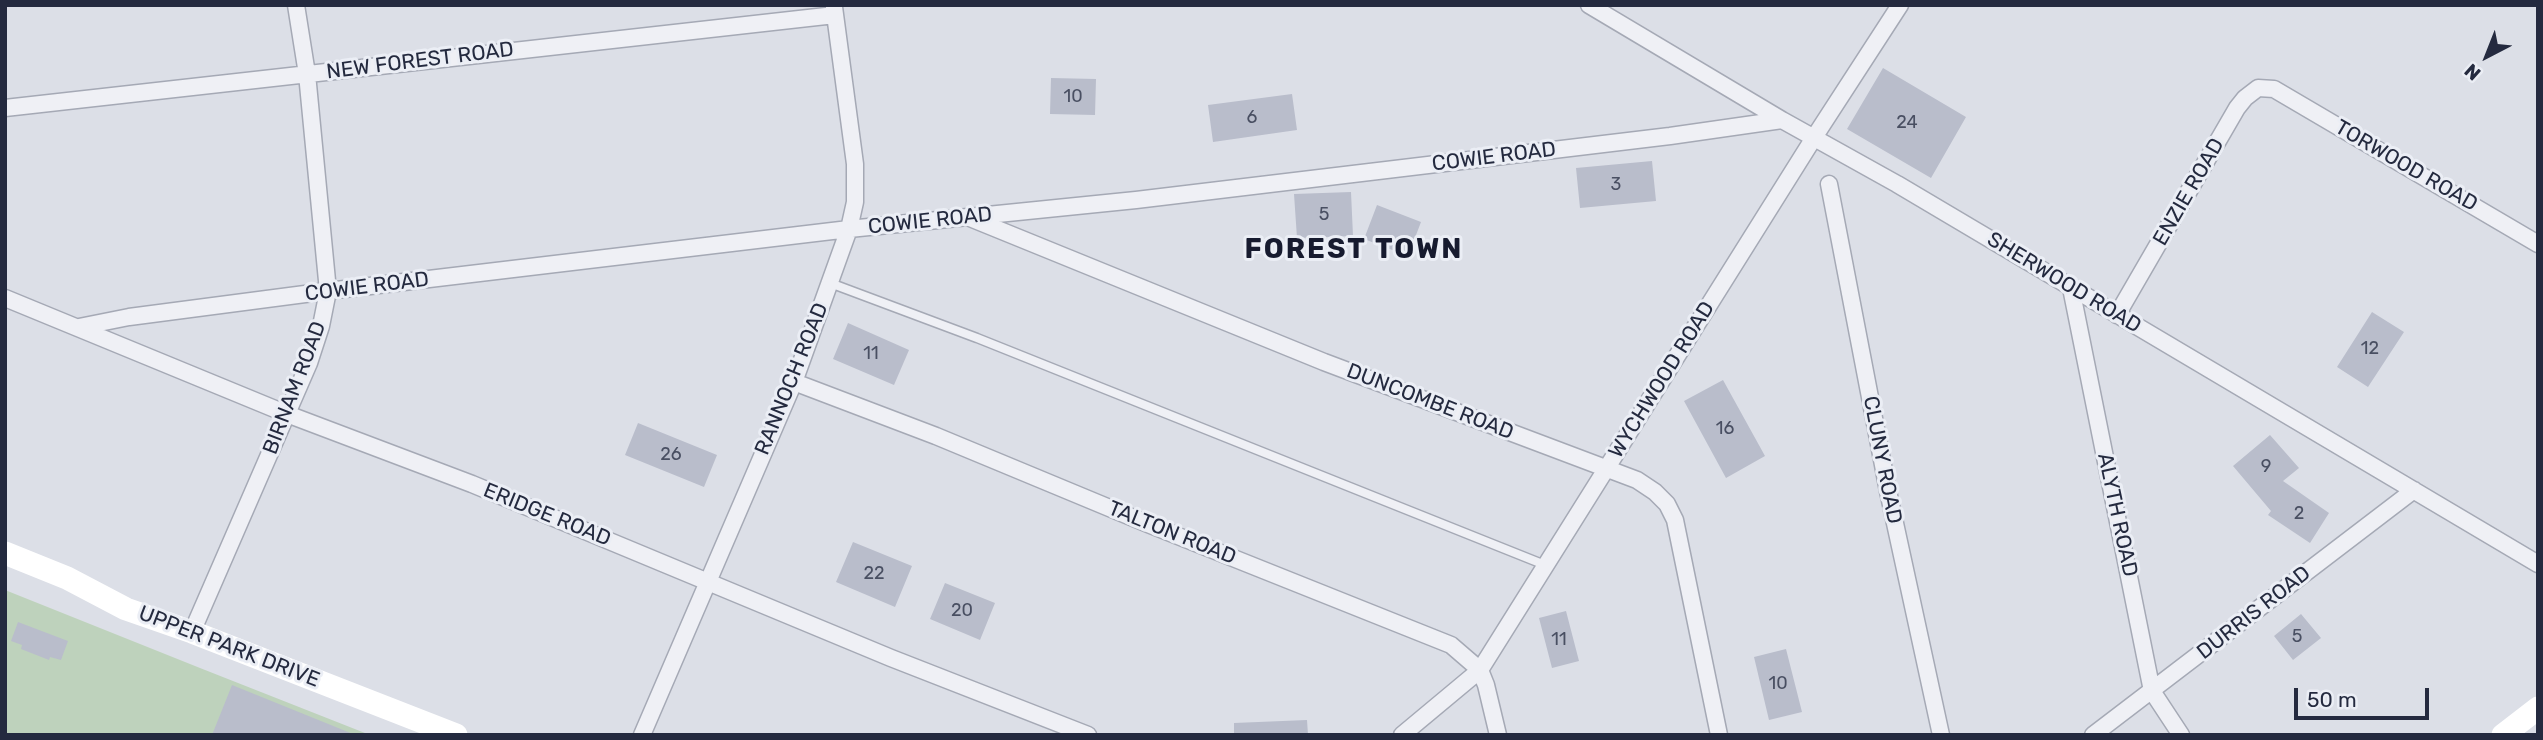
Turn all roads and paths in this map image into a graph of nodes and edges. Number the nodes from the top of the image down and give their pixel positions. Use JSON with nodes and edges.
{"nodes":[{"id":1,"x":296,"y":5,"type":"edge"},
{"id":2,"x":1589,"y":5,"type":"edge"},
{"id":3,"x":1900,"y":5,"type":"edge"},
{"id":4,"x":835,"y":10,"type":"edge"},
{"id":5,"x":307,"y":74,"type":"junction"},
{"id":6,"x":2274,"y":89,"type":"joint"},
{"id":7,"x":5,"y":108,"type":"edge"},
{"id":8,"x":1782,"y":120,"type":"junction"},
{"id":9,"x":1815,"y":136,"type":"junction"},
{"id":10,"x":1829,"y":184,"type":"dead end"},
{"id":11,"x":968,"y":217,"type":"junction"},
{"id":12,"x":849,"y":229,"type":"junction"},
{"id":13,"x":2538,"y":244,"type":"edge"},
{"id":14,"x":830,"y":283,"type":"junction"},
{"id":15,"x":2071,"y":288,"type":"junction"},
{"id":16,"x":328,"y":292,"type":"junction"},
{"id":17,"x":5,"y":298,"type":"edge"},
{"id":18,"x":2118,"y":316,"type":"junction"},
{"id":19,"x":79,"y":327,"type":"junction"},
{"id":20,"x":794,"y":382,"type":"junction"},
{"id":21,"x":287,"y":414,"type":"junction"},
{"id":22,"x":1607,"y":468,"type":"junction"},
{"id":23,"x":2414,"y":490,"type":"junction"},
{"id":24,"x":5,"y":553,"type":"edge"},
{"id":25,"x":2538,"y":564,"type":"edge"},
{"id":26,"x":1545,"y":565,"type":"junction"},
{"id":27,"x":707,"y":581,"type":"junction"},
{"id":28,"x":192,"y":632,"type":"junction"},
{"id":29,"x":1480,"y":670,"type":"junction"},
{"id":30,"x":2152,"y":691,"type":"junction"},
{"id":31,"x":2538,"y":708,"type":"edge"},
{"id":32,"x":456,"y":735,"type":"edge"},
{"id":33,"x":642,"y":735,"type":"edge"},
{"id":34,"x":1088,"y":735,"type":"edge"},
{"id":35,"x":1402,"y":735,"type":"edge"},
{"id":36,"x":1498,"y":735,"type":"edge"},
{"id":37,"x":1719,"y":735,"type":"edge"},
{"id":38,"x":1941,"y":735,"type":"edge"},
{"id":39,"x":2093,"y":735,"type":"edge"},
{"id":40,"x":2181,"y":735,"type":"edge"},
{"id":41,"x":2503,"y":735,"type":"edge"}],
"edges":[{"from":1,"to":5,"type":"street","name":"BIRNAM ROAD"},
{"from":2,"to":8,"type":"street","name":"SHERWOOD ROAD"},
{"from":3,"to":9,"type":"street","name":"WYCHWOOD ROAD"},
{"from":4,"to":5,"type":"street","name":"NEW FOREST ROAD"},
{"from":4,"to":12,"type":"street","name":"RANNOCH ROAD"},
{"from":5,"to":7,"type":"street","name":"NEW FOREST ROAD"},
{"from":5,"to":16,"type":"street","name":"BIRNAM ROAD"},
{"from":6,"to":13,"type":"street","name":"TORWOOD ROAD"},
{"from":6,"to":18,"type":"street","name":"ENZIE ROAD"},
{"from":8,"to":9,"type":"street","name":"SHERWOOD ROAD"},
{"from":8,"to":11,"type":"street","name":"COWIE ROAD"},
{"from":9,"to":15,"type":"street","name":"SHERWOOD ROAD"},
{"from":9,"to":22,"type":"street","name":"WYCHWOOD ROAD"},
{"from":10,"to":38,"type":"street","name":"CLUNY ROAD"},
{"from":11,"to":12,"type":"street","name":"COWIE ROAD"},
{"from":11,"to":22,"type":"street","name":"DUNCOMBE ROAD"},
{"from":12,"to":14,"type":"street","name":"RANNOCH ROAD"},
{"from":12,"to":16,"type":"street","name":"COWIE ROAD"},
{"from":14,"to":20,"type":"street","name":"RANNOCH ROAD"},
{"from":14,"to":26,"type":"lane"},
{"from":15,"to":18,"type":"street","name":"SHERWOOD ROAD"},
{"from":15,"to":30,"type":"street","name":"ALYTH ROAD"},
{"from":16,"to":19,"type":"street","name":"COWIE ROAD"},
{"from":16,"to":21,"type":"street","name":"BIRNAM ROAD"},
{"from":17,"to":19,"type":"street","name":"ERIDGE ROAD"},
{"from":18,"to":23,"type":"street","name":"SHERWOOD ROAD"},
{"from":19,"to":21,"type":"street","name":"ERIDGE ROAD"},
{"from":20,"to":27,"type":"street","name":"RANNOCH ROAD"},
{"from":20,"to":29,"type":"street","name":"TALTON ROAD"},
{"from":21,"to":27,"type":"street","name":"ERIDGE ROAD"},
{"from":21,"to":28,"type":"street","name":"BIRNAM ROAD"},
{"from":22,"to":26,"type":"street","name":"WYCHWOOD ROAD"},
{"from":22,"to":37,"type":"street","name":"DUNCOMBE ROAD"},
{"from":23,"to":25,"type":"street","name":"SHERWOOD ROAD"},
{"from":23,"to":30,"type":"street","name":"DURRIS ROAD"},
{"from":24,"to":28,"type":"main road","name":"UPPER PARK DRIVE"},
{"from":26,"to":29,"type":"street","name":"WYCHWOOD ROAD"},
{"from":27,"to":33,"type":"street","name":"RANNOCH ROAD"},
{"from":27,"to":34,"type":"street","name":"ERIDGE ROAD"},
{"from":28,"to":32,"type":"main road","name":"UPPER PARK DRIVE"},
{"from":29,"to":35,"type":"street","name":"WYCHWOOD ROAD"},
{"from":29,"to":36,"type":"street"},
{"from":30,"to":39,"type":"street","name":"DURRIS ROAD"},
{"from":30,"to":40,"type":"street","name":"ALYTH ROAD"},
{"from":31,"to":41,"type":"main road"}]}
